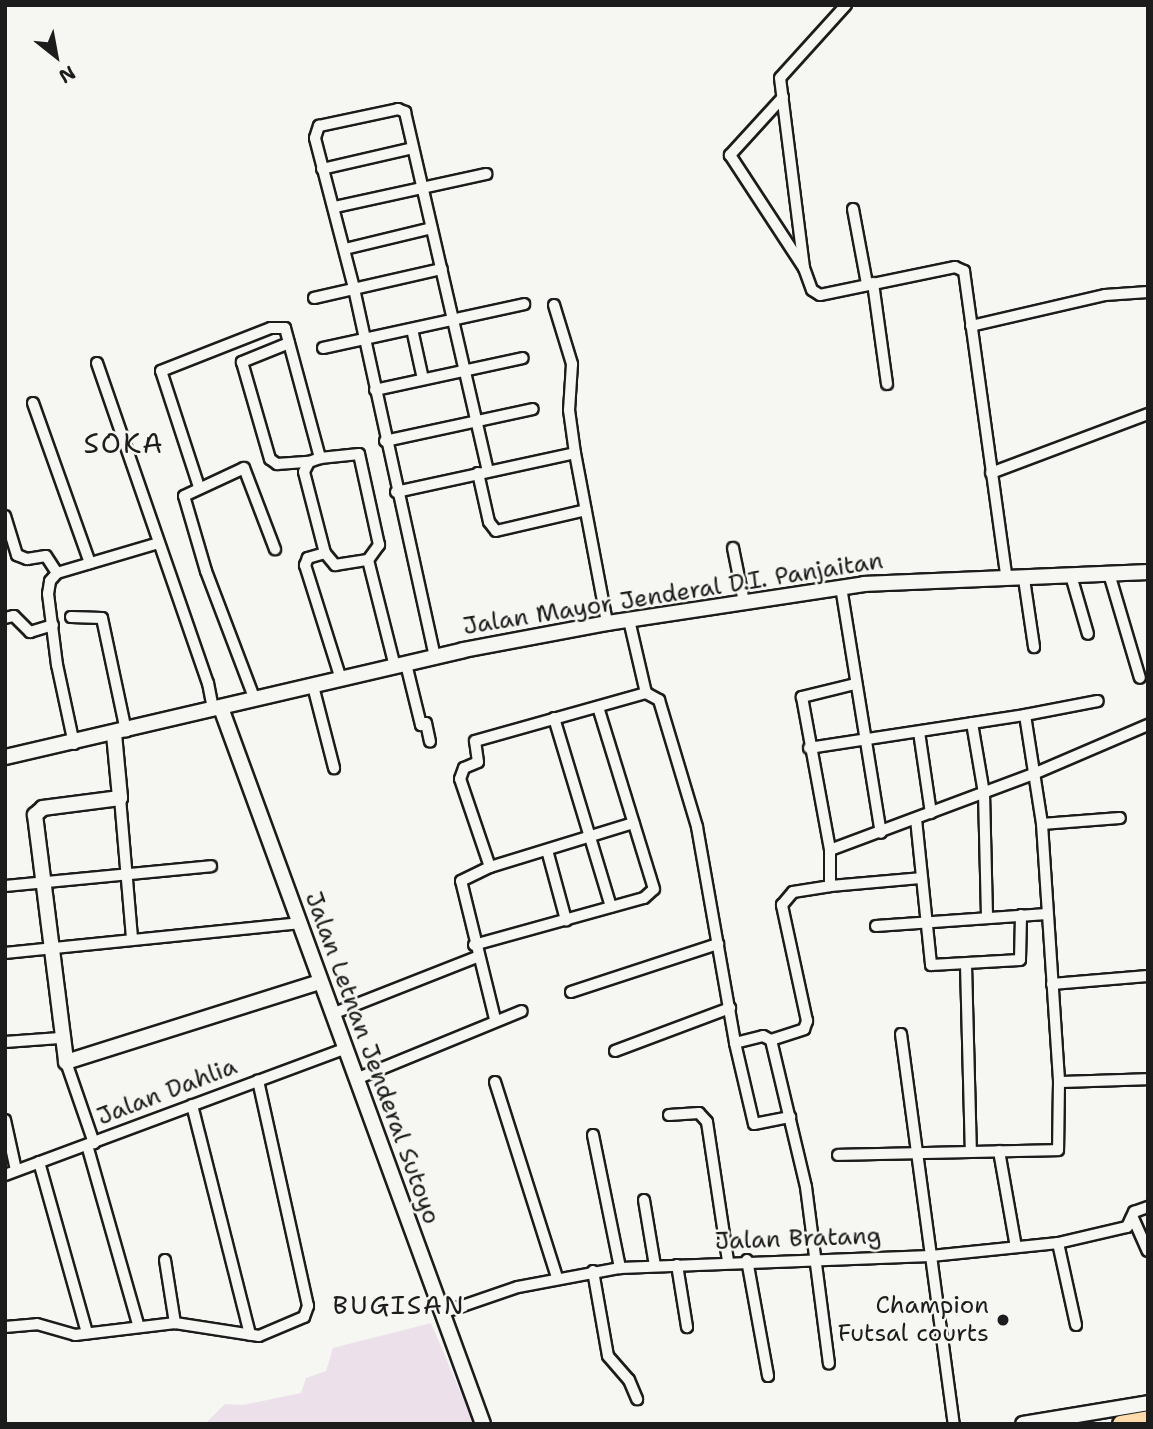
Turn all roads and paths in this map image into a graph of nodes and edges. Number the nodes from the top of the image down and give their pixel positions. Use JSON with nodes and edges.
{"nodes":[{"id":1,"x":846,"y":5,"type":"edge"},
{"id":2,"x":783,"y":97,"type":"junction"},
{"id":3,"x":413,"y":148,"type":"junction"},
{"id":4,"x":322,"y":169,"type":"junction"},
{"id":5,"x":486,"y":174,"type":"dead end"},
{"id":6,"x":421,"y":188,"type":"junction"},
{"id":7,"x":335,"y":207,"type":"junction"},
{"id":8,"x":853,"y":209,"type":"dead end"},
{"id":9,"x":432,"y":228,"type":"junction"},
{"id":10,"x":345,"y":249,"type":"junction"},
{"id":11,"x":804,"y":268,"type":"junction"},
{"id":12,"x":442,"y":269,"type":"junction"},
{"id":13,"x":870,"y":284,"type":"junction"},
{"id":14,"x":354,"y":288,"type":"junction"},
{"id":15,"x":1148,"y":292,"type":"edge"},
{"id":16,"x":314,"y":298,"type":"dead end"},
{"id":17,"x":524,"y":304,"type":"dead end"},
{"id":18,"x":554,"y":305,"type":"dead end"},
{"id":19,"x":454,"y":320,"type":"junction"},
{"id":20,"x":971,"y":326,"type":"junction"},
{"id":21,"x":412,"y":329,"type":"junction"},
{"id":22,"x":362,"y":340,"type":"junction"},
{"id":23,"x":289,"y":343,"type":"junction"},
{"id":24,"x":323,"y":348,"type":"dead end"},
{"id":25,"x":523,"y":358,"type":"dead end"},
{"id":26,"x":97,"y":363,"type":"dead end"},
{"id":27,"x":466,"y":371,"type":"junction"},
{"id":28,"x":424,"y":379,"type":"junction"},
{"id":29,"x":887,"y":384,"type":"dead end"},
{"id":30,"x":375,"y":390,"type":"junction"},
{"id":31,"x":33,"y":403,"type":"dead end"},
{"id":32,"x":534,"y":409,"type":"dead end"},
{"id":33,"x":1148,"y":414,"type":"edge"},
{"id":34,"x":477,"y":421,"type":"junction"},
{"id":35,"x":385,"y":440,"type":"junction"},
{"id":36,"x":575,"y":453,"type":"junction"},
{"id":37,"x":314,"y":460,"type":"junction"},
{"id":38,"x":483,"y":472,"type":"junction"},
{"id":39,"x":990,"y":473,"type":"junction"},
{"id":40,"x":200,"y":487,"type":"junction"},
{"id":41,"x":396,"y":492,"type":"junction"},
{"id":42,"x":586,"y":510,"type":"junction"},
{"id":43,"x":5,"y":516,"type":"edge"},
{"id":44,"x":159,"y":543,"type":"junction"},
{"id":45,"x":733,"y":548,"type":"dead end"},
{"id":46,"x":275,"y":549,"type":"dead end"},
{"id":47,"x":325,"y":553,"type":"junction"},
{"id":48,"x":368,"y":559,"type":"junction"},
{"id":49,"x":90,"y":563,"type":"junction"},
{"id":50,"x":1148,"y":572,"type":"edge"},
{"id":51,"x":57,"y":573,"type":"junction"},
{"id":52,"x":1110,"y":577,"type":"junction"},
{"id":53,"x":1007,"y":579,"type":"junction"},
{"id":54,"x":1024,"y":579,"type":"junction"},
{"id":55,"x":1072,"y":579,"type":"junction"},
{"id":56,"x":841,"y":587,"type":"junction"},
{"id":57,"x":744,"y":602,"type":"junction"},
{"id":58,"x":71,"y":617,"type":"dead end"},
{"id":59,"x":5,"y":618,"type":"edge"},
{"id":60,"x":629,"y":620,"type":"junction"},
{"id":61,"x":607,"y":623,"type":"junction"},
{"id":62,"x":53,"y":625,"type":"junction"},
{"id":63,"x":1088,"y":634,"type":"dead end"},
{"id":64,"x":1034,"y":647,"type":"dead end"},
{"id":65,"x":435,"y":656,"type":"junction"},
{"id":66,"x":401,"y":665,"type":"junction"},
{"id":67,"x":1140,"y":678,"type":"dead end"},
{"id":68,"x":341,"y":679,"type":"junction"},
{"id":69,"x":855,"y":684,"type":"junction"},
{"id":70,"x":313,"y":685,"type":"junction"},
{"id":71,"x":646,"y":693,"type":"junction"},
{"id":72,"x":255,"y":700,"type":"junction"},
{"id":73,"x":1098,"y":701,"type":"dead end"},
{"id":74,"x":598,"y":707,"type":"junction"},
{"id":75,"x":217,"y":709,"type":"junction"},
{"id":76,"x":1025,"y":715,"type":"junction"},
{"id":77,"x":554,"y":718,"type":"junction"},
{"id":78,"x":972,"y":723,"type":"junction"},
{"id":79,"x":1148,"y":725,"type":"edge"},
{"id":80,"x":120,"y":732,"type":"junction"},
{"id":81,"x":919,"y":732,"type":"junction"},
{"id":82,"x":864,"y":738,"type":"junction"},
{"id":83,"x":430,"y":742,"type":"dead end"},
{"id":84,"x":74,"y":744,"type":"junction"},
{"id":85,"x":809,"y":748,"type":"junction"},
{"id":86,"x":5,"y":757,"type":"edge"},
{"id":87,"x":334,"y":768,"type":"dead end"},
{"id":88,"x":1036,"y":773,"type":"junction"},
{"id":89,"x":984,"y":793,"type":"junction"},
{"id":90,"x":120,"y":798,"type":"junction"},
{"id":91,"x":931,"y":813,"type":"junction"},
{"id":92,"x":916,"y":818,"type":"junction"},
{"id":93,"x":1120,"y":818,"type":"dead end"},
{"id":94,"x":633,"y":823,"type":"junction"},
{"id":95,"x":1042,"y":824,"type":"junction"},
{"id":96,"x":881,"y":833,"type":"junction"},
{"id":97,"x":590,"y":836,"type":"junction"},
{"id":98,"x":547,"y":850,"type":"junction"},
{"id":99,"x":830,"y":850,"type":"junction"},
{"id":100,"x":211,"y":866,"type":"dead end"},
{"id":101,"x":490,"y":867,"type":"junction"},
{"id":102,"x":127,"y":874,"type":"junction"},
{"id":103,"x":921,"y":878,"type":"junction"},
{"id":104,"x":41,"y":883,"type":"junction"},
{"id":105,"x":5,"y":886,"type":"edge"},
{"id":106,"x":830,"y":886,"type":"junction"},
{"id":107,"x":611,"y":907,"type":"junction"},
{"id":108,"x":1047,"y":914,"type":"junction"},
{"id":109,"x":1021,"y":915,"type":"junction"},
{"id":110,"x":987,"y":918,"type":"junction"},
{"id":111,"x":566,"y":920,"type":"junction"},
{"id":112,"x":927,"y":922,"type":"junction"},
{"id":113,"x":298,"y":923,"type":"junction"},
{"id":114,"x":876,"y":926,"type":"dead end"},
{"id":115,"x":132,"y":939,"type":"junction"},
{"id":116,"x":718,"y":944,"type":"junction"},
{"id":117,"x":50,"y":948,"type":"junction"},
{"id":118,"x":475,"y":951,"type":"junction"},
{"id":119,"x":5,"y":953,"type":"edge"},
{"id":120,"x":966,"y":965,"type":"junction"},
{"id":121,"x":1148,"y":976,"type":"edge"},
{"id":122,"x":320,"y":982,"type":"junction"},
{"id":123,"x":1052,"y":984,"type":"junction"},
{"id":124,"x":571,"y":992,"type":"dead end"},
{"id":125,"x":730,"y":1008,"type":"junction"},
{"id":126,"x":522,"y":1011,"type":"dead end"},
{"id":127,"x":332,"y":1014,"type":"junction"},
{"id":128,"x":495,"y":1019,"type":"junction"},
{"id":129,"x":901,"y":1034,"type":"dead end"},
{"id":130,"x":60,"y":1038,"type":"junction"},
{"id":131,"x":771,"y":1040,"type":"junction"},
{"id":132,"x":5,"y":1042,"type":"edge"},
{"id":133,"x":735,"y":1043,"type":"junction"},
{"id":134,"x":344,"y":1049,"type":"junction"},
{"id":135,"x":615,"y":1051,"type":"dead end"},
{"id":136,"x":66,"y":1062,"type":"junction"},
{"id":137,"x":356,"y":1079,"type":"junction"},
{"id":138,"x":1148,"y":1079,"type":"edge"},
{"id":139,"x":258,"y":1080,"type":"junction"},
{"id":140,"x":495,"y":1082,"type":"dead end"},
{"id":141,"x":1059,"y":1082,"type":"junction"},
{"id":142,"x":192,"y":1105,"type":"junction"},
{"id":143,"x":669,"y":1115,"type":"dead end"},
{"id":144,"x":790,"y":1117,"type":"junction"},
{"id":145,"x":5,"y":1120,"type":"edge"},
{"id":146,"x":593,"y":1135,"type":"dead end"},
{"id":147,"x":91,"y":1144,"type":"junction"},
{"id":148,"x":971,"y":1151,"type":"junction"},
{"id":149,"x":999,"y":1151,"type":"junction"},
{"id":150,"x":917,"y":1152,"type":"junction"},
{"id":151,"x":838,"y":1154,"type":"dead end"},
{"id":152,"x":39,"y":1162,"type":"junction"},
{"id":153,"x":16,"y":1170,"type":"junction"},
{"id":154,"x":5,"y":1175,"type":"edge"},
{"id":155,"x":645,"y":1200,"type":"dead end"},
{"id":156,"x":1148,"y":1207,"type":"edge"},
{"id":157,"x":1133,"y":1218,"type":"junction"},
{"id":158,"x":1058,"y":1243,"type":"junction"},
{"id":159,"x":1016,"y":1247,"type":"junction"},
{"id":160,"x":1148,"y":1251,"type":"edge"},
{"id":161,"x":931,"y":1256,"type":"junction"},
{"id":162,"x":816,"y":1259,"type":"junction"},
{"id":163,"x":165,"y":1260,"type":"dead end"},
{"id":164,"x":747,"y":1260,"type":"junction"},
{"id":165,"x":729,"y":1261,"type":"junction"},
{"id":166,"x":677,"y":1265,"type":"junction"},
{"id":167,"x":655,"y":1266,"type":"junction"},
{"id":168,"x":620,"y":1268,"type":"junction"},
{"id":169,"x":593,"y":1271,"type":"junction"},
{"id":170,"x":557,"y":1278,"type":"junction"},
{"id":171,"x":442,"y":1312,"type":"junction"},
{"id":172,"x":175,"y":1323,"type":"junction"},
{"id":173,"x":1076,"y":1325,"type":"dead end"},
{"id":174,"x":5,"y":1327,"type":"edge"},
{"id":175,"x":139,"y":1327,"type":"junction"},
{"id":176,"x":687,"y":1327,"type":"dead end"},
{"id":177,"x":87,"y":1333,"type":"junction"},
{"id":178,"x":250,"y":1335,"type":"junction"},
{"id":179,"x":829,"y":1364,"type":"dead end"},
{"id":180,"x":768,"y":1376,"type":"dead end"},
{"id":181,"x":637,"y":1399,"type":"dead end"},
{"id":182,"x":1148,"y":1403,"type":"edge"},
{"id":183,"x":1148,"y":1419,"type":"edge"},
{"id":184,"x":483,"y":1424,"type":"edge"},
{"id":185,"x":954,"y":1424,"type":"edge"},
{"id":186,"x":1024,"y":1424,"type":"edge"},
{"id":187,"x":1121,"y":1424,"type":"edge"}],
"edges":[{"from":1,"to":2,"type":"street"},
{"from":2,"to":11,"type":"street"},
{"from":2,"to":11,"type":"street"},
{"from":3,"to":4,"type":"street"},
{"from":3,"to":4,"type":"street"},
{"from":3,"to":6,"type":"street"},
{"from":4,"to":7,"type":"street"},
{"from":5,"to":6,"type":"street"},
{"from":6,"to":7,"type":"street"},
{"from":6,"to":9,"type":"street"},
{"from":7,"to":10,"type":"street"},
{"from":8,"to":13,"type":"street"},
{"from":9,"to":10,"type":"street"},
{"from":9,"to":12,"type":"street"},
{"from":10,"to":14,"type":"street"},
{"from":11,"to":13,"type":"street"},
{"from":12,"to":14,"type":"street"},
{"from":12,"to":19,"type":"street"},
{"from":13,"to":20,"type":"street"},
{"from":13,"to":29,"type":"street"},
{"from":14,"to":16,"type":"street"},
{"from":14,"to":22,"type":"street"},
{"from":15,"to":20,"type":"street"},
{"from":17,"to":19,"type":"street"},
{"from":18,"to":36,"type":"street"},
{"from":19,"to":21,"type":"street"},
{"from":19,"to":27,"type":"street"},
{"from":20,"to":39,"type":"street"},
{"from":21,"to":22,"type":"street"},
{"from":21,"to":28,"type":"street"},
{"from":22,"to":24,"type":"street"},
{"from":22,"to":30,"type":"street"},
{"from":23,"to":37,"type":"street"},
{"from":23,"to":37,"type":"street"},
{"from":23,"to":40,"type":"street"},
{"from":25,"to":27,"type":"street"},
{"from":26,"to":44,"type":"street"},
{"from":27,"to":28,"type":"street"},
{"from":27,"to":34,"type":"street"},
{"from":28,"to":30,"type":"street"},
{"from":30,"to":35,"type":"street"},
{"from":31,"to":49,"type":"street"},
{"from":32,"to":34,"type":"street"},
{"from":33,"to":39,"type":"street"},
{"from":34,"to":35,"type":"street"},
{"from":34,"to":38,"type":"street"},
{"from":35,"to":41,"type":"street"},
{"from":36,"to":38,"type":"street"},
{"from":36,"to":42,"type":"street"},
{"from":37,"to":47,"type":"street"},
{"from":37,"to":48,"type":"street"},
{"from":38,"to":41,"type":"street"},
{"from":38,"to":42,"type":"street"},
{"from":39,"to":53,"type":"street"},
{"from":40,"to":46,"type":"street"},
{"from":40,"to":72,"type":"street"},
{"from":41,"to":65,"type":"street"},
{"from":42,"to":61,"type":"street"},
{"from":43,"to":51,"type":"street"},
{"from":44,"to":49,"type":"street"},
{"from":44,"to":75,"type":"street"},
{"from":45,"to":57,"type":"street"},
{"from":47,"to":48,"type":"street"},
{"from":47,"to":68,"type":"street"},
{"from":48,"to":66,"type":"street"},
{"from":49,"to":51,"type":"street"},
{"from":50,"to":52,"type":"main road","name":"Jalan Mayor Jenderal D.I. Panjaitan"},
{"from":51,"to":62,"type":"street"},
{"from":52,"to":55,"type":"main road","name":"Jalan Mayor Jenderal D.I. Panjaitan"},
{"from":52,"to":67,"type":"street"},
{"from":53,"to":54,"type":"main road","name":"Jalan Mayor Jenderal D.I. Panjaitan"},
{"from":53,"to":56,"type":"main road","name":"Jalan Mayor Jenderal D.I. Panjaitan"},
{"from":54,"to":55,"type":"main road","name":"Jalan Mayor Jenderal D.I. Panjaitan"},
{"from":54,"to":64,"type":"street"},
{"from":55,"to":63,"type":"street"},
{"from":56,"to":57,"type":"main road","name":"Jalan Mayor Jenderal D.I. Panjaitan"},
{"from":56,"to":69,"type":"street"},
{"from":57,"to":60,"type":"main road","name":"Jalan Mayor Jenderal D.I. Panjaitan"},
{"from":58,"to":80,"type":"street"},
{"from":59,"to":62,"type":"street"},
{"from":60,"to":61,"type":"main road","name":"Jalan Mayor Jenderal D.I. Panjaitan"},
{"from":60,"to":71,"type":"street"},
{"from":61,"to":65,"type":"main road","name":"Jalan Mayor Jenderal D.I. Panjaitan"},
{"from":62,"to":84,"type":"street"},
{"from":65,"to":66,"type":"main road","name":"Jalan Mayor Jenderal D.I. Panjaitan"},
{"from":66,"to":68,"type":"main road","name":"Jalan Mayor Jenderal D.I. Panjaitan"},
{"from":66,"to":83,"type":"street"},
{"from":68,"to":70,"type":"main road","name":"Jalan Mayor Jenderal D.I. Panjaitan"},
{"from":69,"to":82,"type":"street"},
{"from":69,"to":85,"type":"street"},
{"from":70,"to":72,"type":"main road","name":"Jalan Mayor Jenderal D.I. Panjaitan"},
{"from":70,"to":87,"type":"street"},
{"from":71,"to":74,"type":"street"},
{"from":71,"to":116,"type":"street"},
{"from":72,"to":75,"type":"main road","name":"Jalan Mayor Jenderal D.I. Panjaitan"},
{"from":73,"to":76,"type":"street"},
{"from":74,"to":77,"type":"street"},
{"from":74,"to":94,"type":"street"},
{"from":75,"to":80,"type":"main road","name":"Jalan Mayor Jenderal D.I. Panjaitan"},
{"from":75,"to":113,"type":"main road","name":"Jalan Letnan Jenderal Sutoyo"},
{"from":76,"to":78,"type":"street"},
{"from":76,"to":88,"type":"street"},
{"from":77,"to":97,"type":"street"},
{"from":77,"to":101,"type":"street"},
{"from":78,"to":81,"type":"street"},
{"from":78,"to":89,"type":"street"},
{"from":79,"to":88,"type":"street"},
{"from":80,"to":84,"type":"main road","name":"Jalan Mayor Jenderal D.I. Panjaitan"},
{"from":80,"to":90,"type":"main road"},
{"from":81,"to":82,"type":"street"},
{"from":81,"to":91,"type":"street"},
{"from":82,"to":85,"type":"street"},
{"from":82,"to":96,"type":"street"},
{"from":84,"to":86,"type":"main road","name":"Jalan Mayor Jenderal D.I. Panjaitan"},
{"from":85,"to":99,"type":"street"},
{"from":88,"to":89,"type":"street"},
{"from":88,"to":95,"type":"street"},
{"from":89,"to":91,"type":"street"},
{"from":89,"to":110,"type":"street"},
{"from":90,"to":102,"type":"street"},
{"from":90,"to":104,"type":"main road"},
{"from":91,"to":92,"type":"street"},
{"from":92,"to":96,"type":"street"},
{"from":92,"to":103,"type":"street"},
{"from":93,"to":95,"type":"street"},
{"from":94,"to":97,"type":"street"},
{"from":94,"to":107,"type":"street"},
{"from":95,"to":108,"type":"street"},
{"from":96,"to":99,"type":"street"},
{"from":97,"to":98,"type":"street"},
{"from":97,"to":107,"type":"street"},
{"from":98,"to":101,"type":"street"},
{"from":98,"to":111,"type":"street"},
{"from":99,"to":106,"type":"street"},
{"from":100,"to":102,"type":"street"},
{"from":101,"to":118,"type":"street"},
{"from":102,"to":104,"type":"street"},
{"from":102,"to":115,"type":"street"},
{"from":103,"to":106,"type":"street"},
{"from":103,"to":112,"type":"street"},
{"from":104,"to":105,"type":"street"},
{"from":104,"to":117,"type":"main road"},
{"from":106,"to":131,"type":"street"},
{"from":107,"to":111,"type":"street"},
{"from":108,"to":109,"type":"street"},
{"from":108,"to":123,"type":"street"},
{"from":109,"to":110,"type":"street"},
{"from":109,"to":120,"type":"street"},
{"from":110,"to":112,"type":"street"},
{"from":111,"to":118,"type":"street"},
{"from":112,"to":114,"type":"street"},
{"from":112,"to":120,"type":"street"},
{"from":113,"to":115,"type":"street"},
{"from":113,"to":122,"type":"main road","name":"Jalan Letnan Jenderal Sutoyo"},
{"from":115,"to":117,"type":"street"},
{"from":116,"to":124,"type":"street"},
{"from":116,"to":125,"type":"street"},
{"from":117,"to":119,"type":"street"},
{"from":117,"to":130,"type":"main road"},
{"from":118,"to":127,"type":"street"},
{"from":118,"to":128,"type":"street"},
{"from":120,"to":148,"type":"street"},
{"from":121,"to":123,"type":"street"},
{"from":122,"to":127,"type":"main road","name":"Jalan Letnan Jenderal Sutoyo"},
{"from":122,"to":136,"type":"main road"},
{"from":123,"to":141,"type":"street"},
{"from":125,"to":133,"type":"street"},
{"from":125,"to":135,"type":"street"},
{"from":126,"to":128,"type":"street"},
{"from":127,"to":134,"type":"main road","name":"Jalan Letnan Jenderal Sutoyo"},
{"from":128,"to":137,"type":"street"},
{"from":129,"to":150,"type":"street"},
{"from":130,"to":132,"type":"street"},
{"from":130,"to":136,"type":"main road"},
{"from":131,"to":133,"type":"street"},
{"from":131,"to":144,"type":"street"},
{"from":133,"to":144,"type":"street"},
{"from":134,"to":137,"type":"main road","name":"Jalan Letnan Jenderal Sutoyo"},
{"from":134,"to":139,"type":"street","name":"Jalan Dahlia"},
{"from":136,"to":147,"type":"street"},
{"from":137,"to":171,"type":"main road","name":"Jalan Letnan Jenderal Sutoyo"},
{"from":138,"to":141,"type":"street"},
{"from":139,"to":142,"type":"street","name":"Jalan Dahlia"},
{"from":139,"to":178,"type":"street"},
{"from":140,"to":170,"type":"street"},
{"from":141,"to":149,"type":"street"},
{"from":142,"to":147,"type":"street","name":"Jalan Dahlia"},
{"from":142,"to":178,"type":"street"},
{"from":143,"to":165,"type":"street"},
{"from":144,"to":162,"type":"street"},
{"from":145,"to":153,"type":"street"},
{"from":146,"to":168,"type":"street"},
{"from":147,"to":152,"type":"street","name":"Jalan Dahlia"},
{"from":147,"to":175,"type":"street"},
{"from":148,"to":149,"type":"street"},
{"from":148,"to":150,"type":"street"},
{"from":149,"to":159,"type":"street"},
{"from":150,"to":151,"type":"street"},
{"from":150,"to":161,"type":"street"},
{"from":152,"to":153,"type":"street","name":"Jalan Dahlia"},
{"from":152,"to":177,"type":"street"},
{"from":153,"to":154,"type":"street","name":"Jalan Dahlia"},
{"from":155,"to":167,"type":"street"},
{"from":156,"to":157,"type":"street","name":"Jalan Bratang"},
{"from":157,"to":158,"type":"street","name":"Jalan Bratang"},
{"from":157,"to":160,"type":"street"},
{"from":158,"to":159,"type":"street","name":"Jalan Bratang"},
{"from":158,"to":173,"type":"street"},
{"from":159,"to":161,"type":"street","name":"Jalan Bratang"},
{"from":161,"to":162,"type":"street","name":"Jalan Bratang"},
{"from":161,"to":185,"type":"street"},
{"from":162,"to":164,"type":"street","name":"Jalan Bratang"},
{"from":162,"to":179,"type":"street"},
{"from":163,"to":172,"type":"street"},
{"from":164,"to":165,"type":"street","name":"Jalan Bratang"},
{"from":164,"to":180,"type":"street"},
{"from":165,"to":166,"type":"street","name":"Jalan Bratang"},
{"from":166,"to":167,"type":"street","name":"Jalan Bratang"},
{"from":166,"to":176,"type":"street"},
{"from":167,"to":168,"type":"street","name":"Jalan Bratang"},
{"from":168,"to":169,"type":"street","name":"Jalan Bratang"},
{"from":169,"to":170,"type":"street","name":"Jalan Bratang"},
{"from":169,"to":181,"type":"street"},
{"from":170,"to":171,"type":"street","name":"Jalan Bratang"},
{"from":171,"to":184,"type":"main road","name":"Jalan Letnan Jenderal Sutoyo"},
{"from":172,"to":175,"type":"street"},
{"from":172,"to":178,"type":"street"},
{"from":174,"to":177,"type":"street"},
{"from":175,"to":177,"type":"street"},
{"from":182,"to":186,"type":"main road"},
{"from":183,"to":187,"type":"main road"}]}
